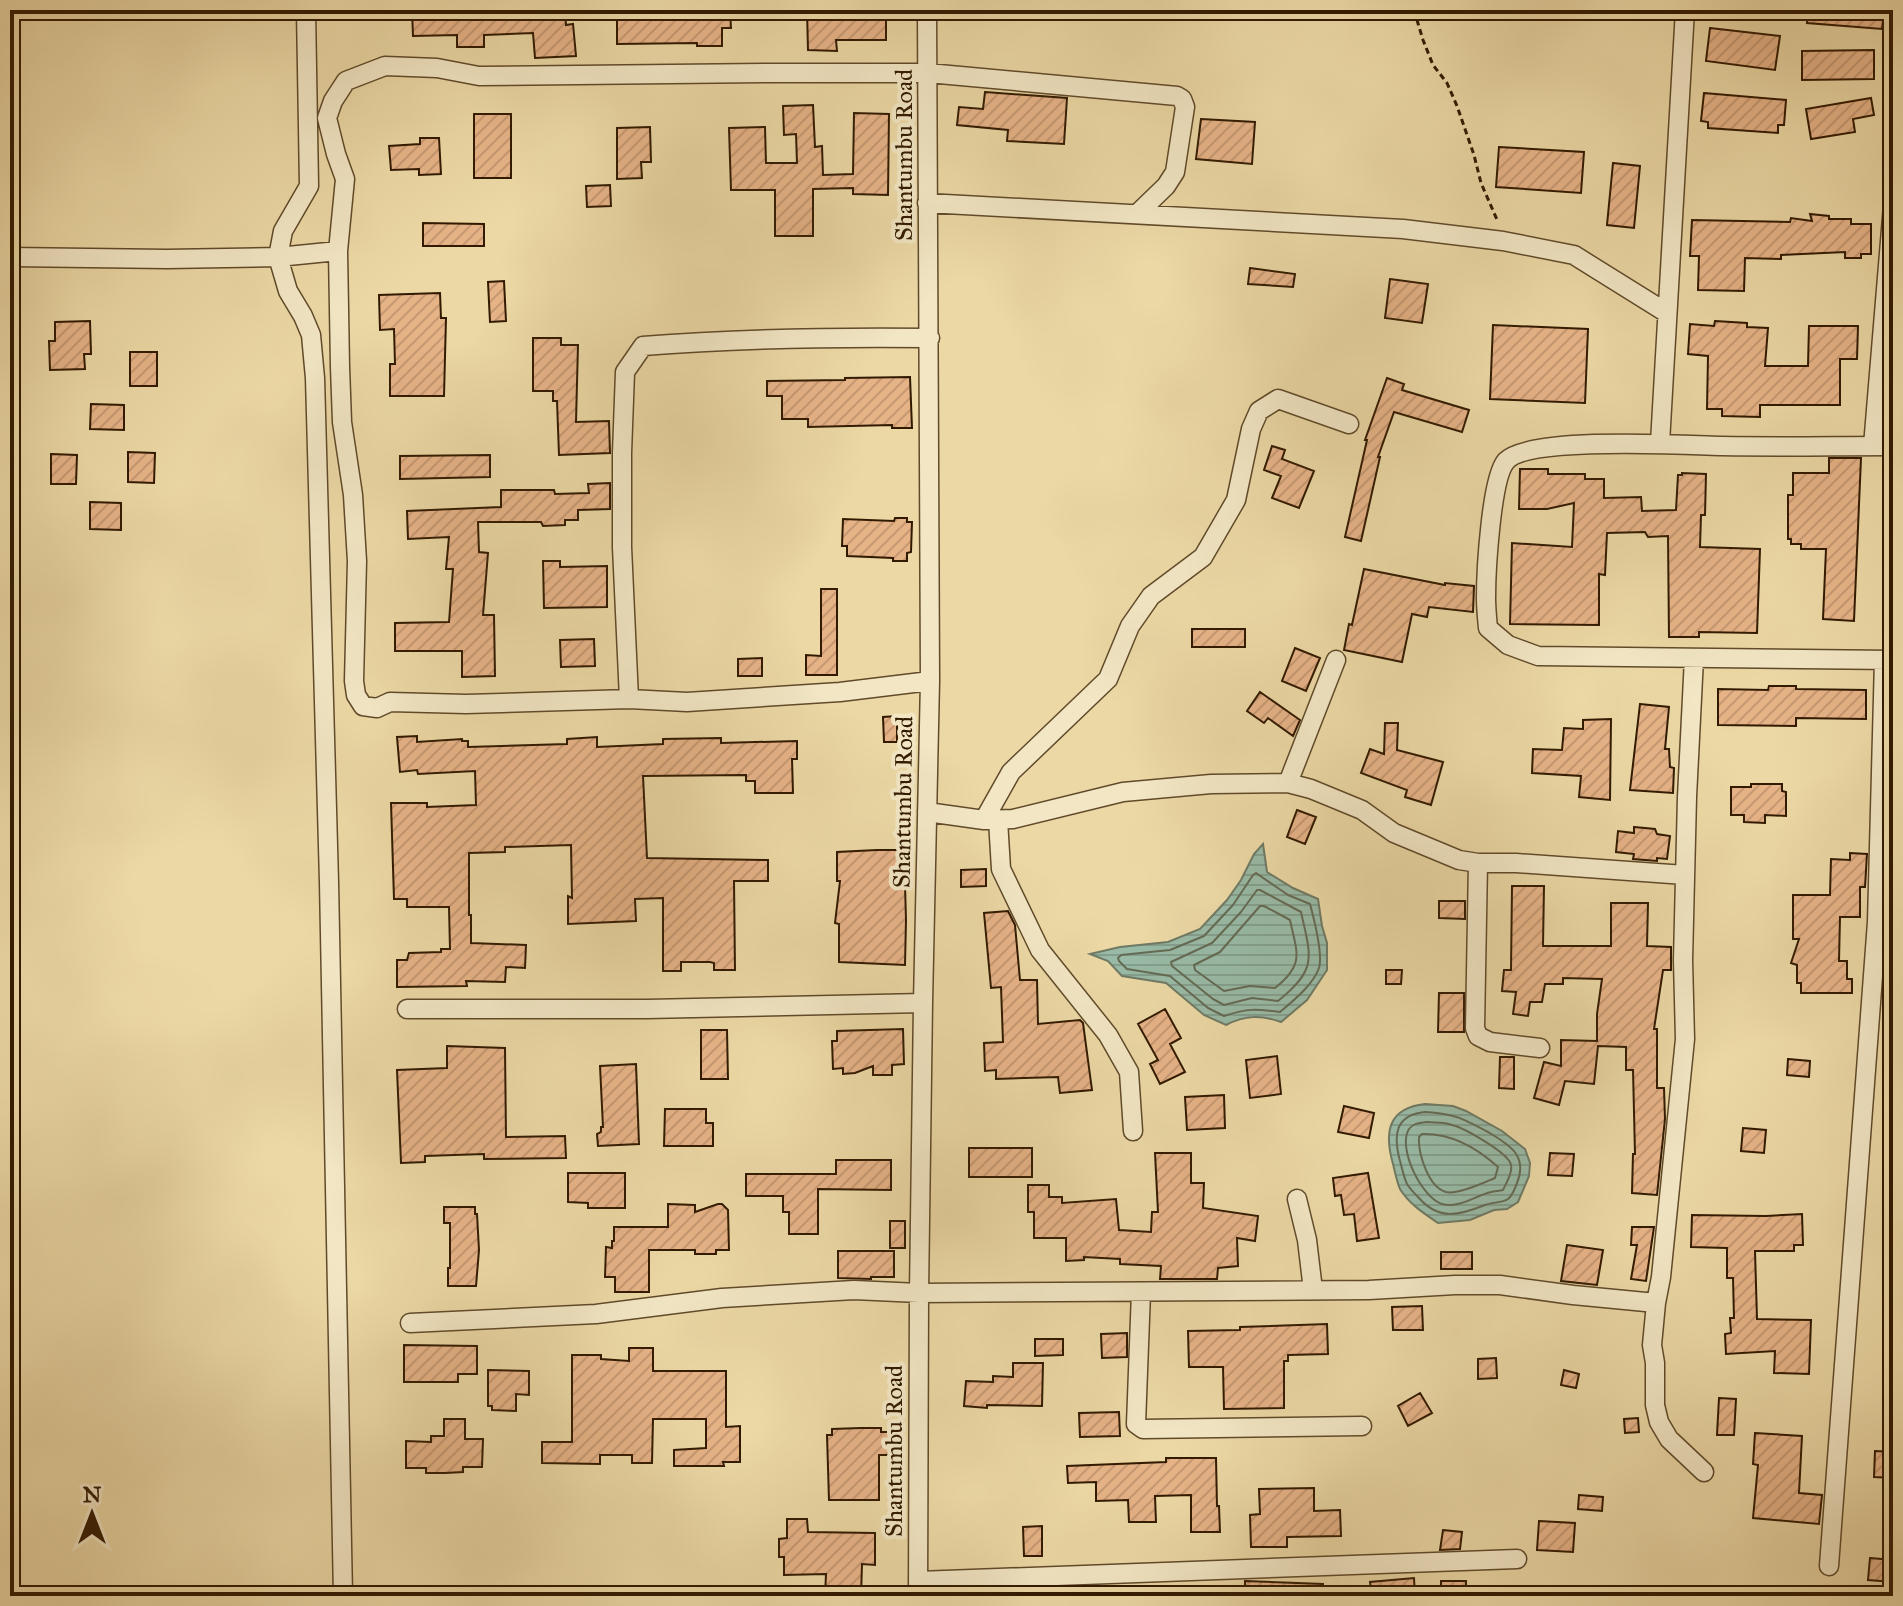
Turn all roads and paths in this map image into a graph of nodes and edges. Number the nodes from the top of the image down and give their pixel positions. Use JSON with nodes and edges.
{"nodes":[{"id":1,"x":306,"y":10,"type":"edge"},
{"id":2,"x":927,"y":10,"type":"edge"},
{"id":3,"x":1414,"y":10,"type":"edge"},
{"id":4,"x":1685,"y":10,"type":"edge"},
{"id":5,"x":928,"y":73,"type":"junction"},
{"id":6,"x":927,"y":203,"type":"junction"},
{"id":7,"x":1893,"y":205,"type":"edge"},
{"id":8,"x":1137,"y":214,"type":"junction"},
{"id":9,"x":1503,"y":241,"type":"junction"},
{"id":10,"x":338,"y":251,"type":"junction"},
{"id":11,"x":10,"y":257,"type":"edge"},
{"id":12,"x":278,"y":257,"type":"junction"},
{"id":13,"x":1667,"y":313,"type":"junction"},
{"id":14,"x":930,"y":338,"type":"junction"},
{"id":15,"x":1349,"y":424,"type":"dead end"},
{"id":16,"x":1660,"y":443,"type":"junction"},
{"id":17,"x":1873,"y":446,"type":"junction"},
{"id":18,"x":1893,"y":446,"type":"edge"},
{"id":19,"x":1694,"y":658,"type":"junction"},
{"id":20,"x":1336,"y":660,"type":"dead end"},
{"id":21,"x":1889,"y":660,"type":"edge"},
{"id":22,"x":930,"y":681,"type":"junction"},
{"id":23,"x":629,"y":699,"type":"junction"},
{"id":24,"x":1288,"y":783,"type":"junction"},
{"id":25,"x":927,"y":812,"type":"junction"},
{"id":26,"x":991,"y":820,"type":"junction"},
{"id":27,"x":1478,"y":863,"type":"junction"},
{"id":28,"x":1685,"y":875,"type":"junction"},
{"id":29,"x":923,"y":1003,"type":"junction"},
{"id":30,"x":407,"y":1009,"type":"dead end"},
{"id":31,"x":1540,"y":1048,"type":"dead end"},
{"id":32,"x":1133,"y":1131,"type":"dead end"},
{"id":33,"x":1297,"y":1199,"type":"dead end"},
{"id":34,"x":1313,"y":1290,"type":"junction"},
{"id":35,"x":1141,"y":1292,"type":"junction"},
{"id":36,"x":919,"y":1293,"type":"junction"},
{"id":37,"x":1656,"y":1303,"type":"junction"},
{"id":38,"x":410,"y":1323,"type":"dead end"},
{"id":39,"x":1362,"y":1426,"type":"dead end"},
{"id":40,"x":1704,"y":1472,"type":"dead end"},
{"id":41,"x":1517,"y":1559,"type":"dead end"},
{"id":42,"x":1829,"y":1566,"type":"dead end"},
{"id":43,"x":918,"y":1588,"type":"edge"},
{"id":44,"x":343,"y":1596,"type":"edge"}],
"edges":[{"from":1,"to":12,"type":"street"},
{"from":2,"to":5,"type":"street","name":"Shantumbu Road"},
{"from":3,"to":9,"type":"path"},
{"from":4,"to":13,"type":"street"},
{"from":5,"to":6,"type":"street","name":"Shantumbu Road"},
{"from":5,"to":8,"type":"street"},
{"from":5,"to":10,"type":"street"},
{"from":6,"to":8,"type":"street"},
{"from":6,"to":14,"type":"street","name":"Shantumbu Road"},
{"from":7,"to":17,"type":"street"},
{"from":8,"to":9,"type":"street"},
{"from":9,"to":13,"type":"street"},
{"from":10,"to":12,"type":"street"},
{"from":10,"to":23,"type":"street"},
{"from":11,"to":12,"type":"street"},
{"from":12,"to":44,"type":"street"},
{"from":13,"to":16,"type":"street"},
{"from":14,"to":22,"type":"street","name":"Shantumbu Road"},
{"from":14,"to":23,"type":"street"},
{"from":15,"to":26,"type":"street"},
{"from":16,"to":17,"type":"street"},
{"from":16,"to":19,"type":"street"},
{"from":17,"to":18,"type":"street"},
{"from":19,"to":21,"type":"street"},
{"from":19,"to":28,"type":"street"},
{"from":20,"to":24,"type":"street"},
{"from":21,"to":42,"type":"street"},
{"from":22,"to":23,"type":"street"},
{"from":22,"to":25,"type":"street","name":"Shantumbu Road"},
{"from":24,"to":26,"type":"street"},
{"from":24,"to":27,"type":"street"},
{"from":25,"to":26,"type":"street"},
{"from":25,"to":29,"type":"street","name":"Shantumbu Road"},
{"from":26,"to":32,"type":"street"},
{"from":27,"to":28,"type":"street"},
{"from":27,"to":31,"type":"street"},
{"from":28,"to":37,"type":"street"},
{"from":29,"to":30,"type":"street"},
{"from":29,"to":36,"type":"street","name":"Shantumbu Road"},
{"from":33,"to":34,"type":"street"},
{"from":34,"to":35,"type":"street"},
{"from":34,"to":37,"type":"street"},
{"from":35,"to":36,"type":"street"},
{"from":35,"to":39,"type":"street"},
{"from":36,"to":38,"type":"street"},
{"from":36,"to":43,"type":"street","name":"Shantumbu Road"},
{"from":37,"to":40,"type":"street"},
{"from":41,"to":43,"type":"street"}]}
